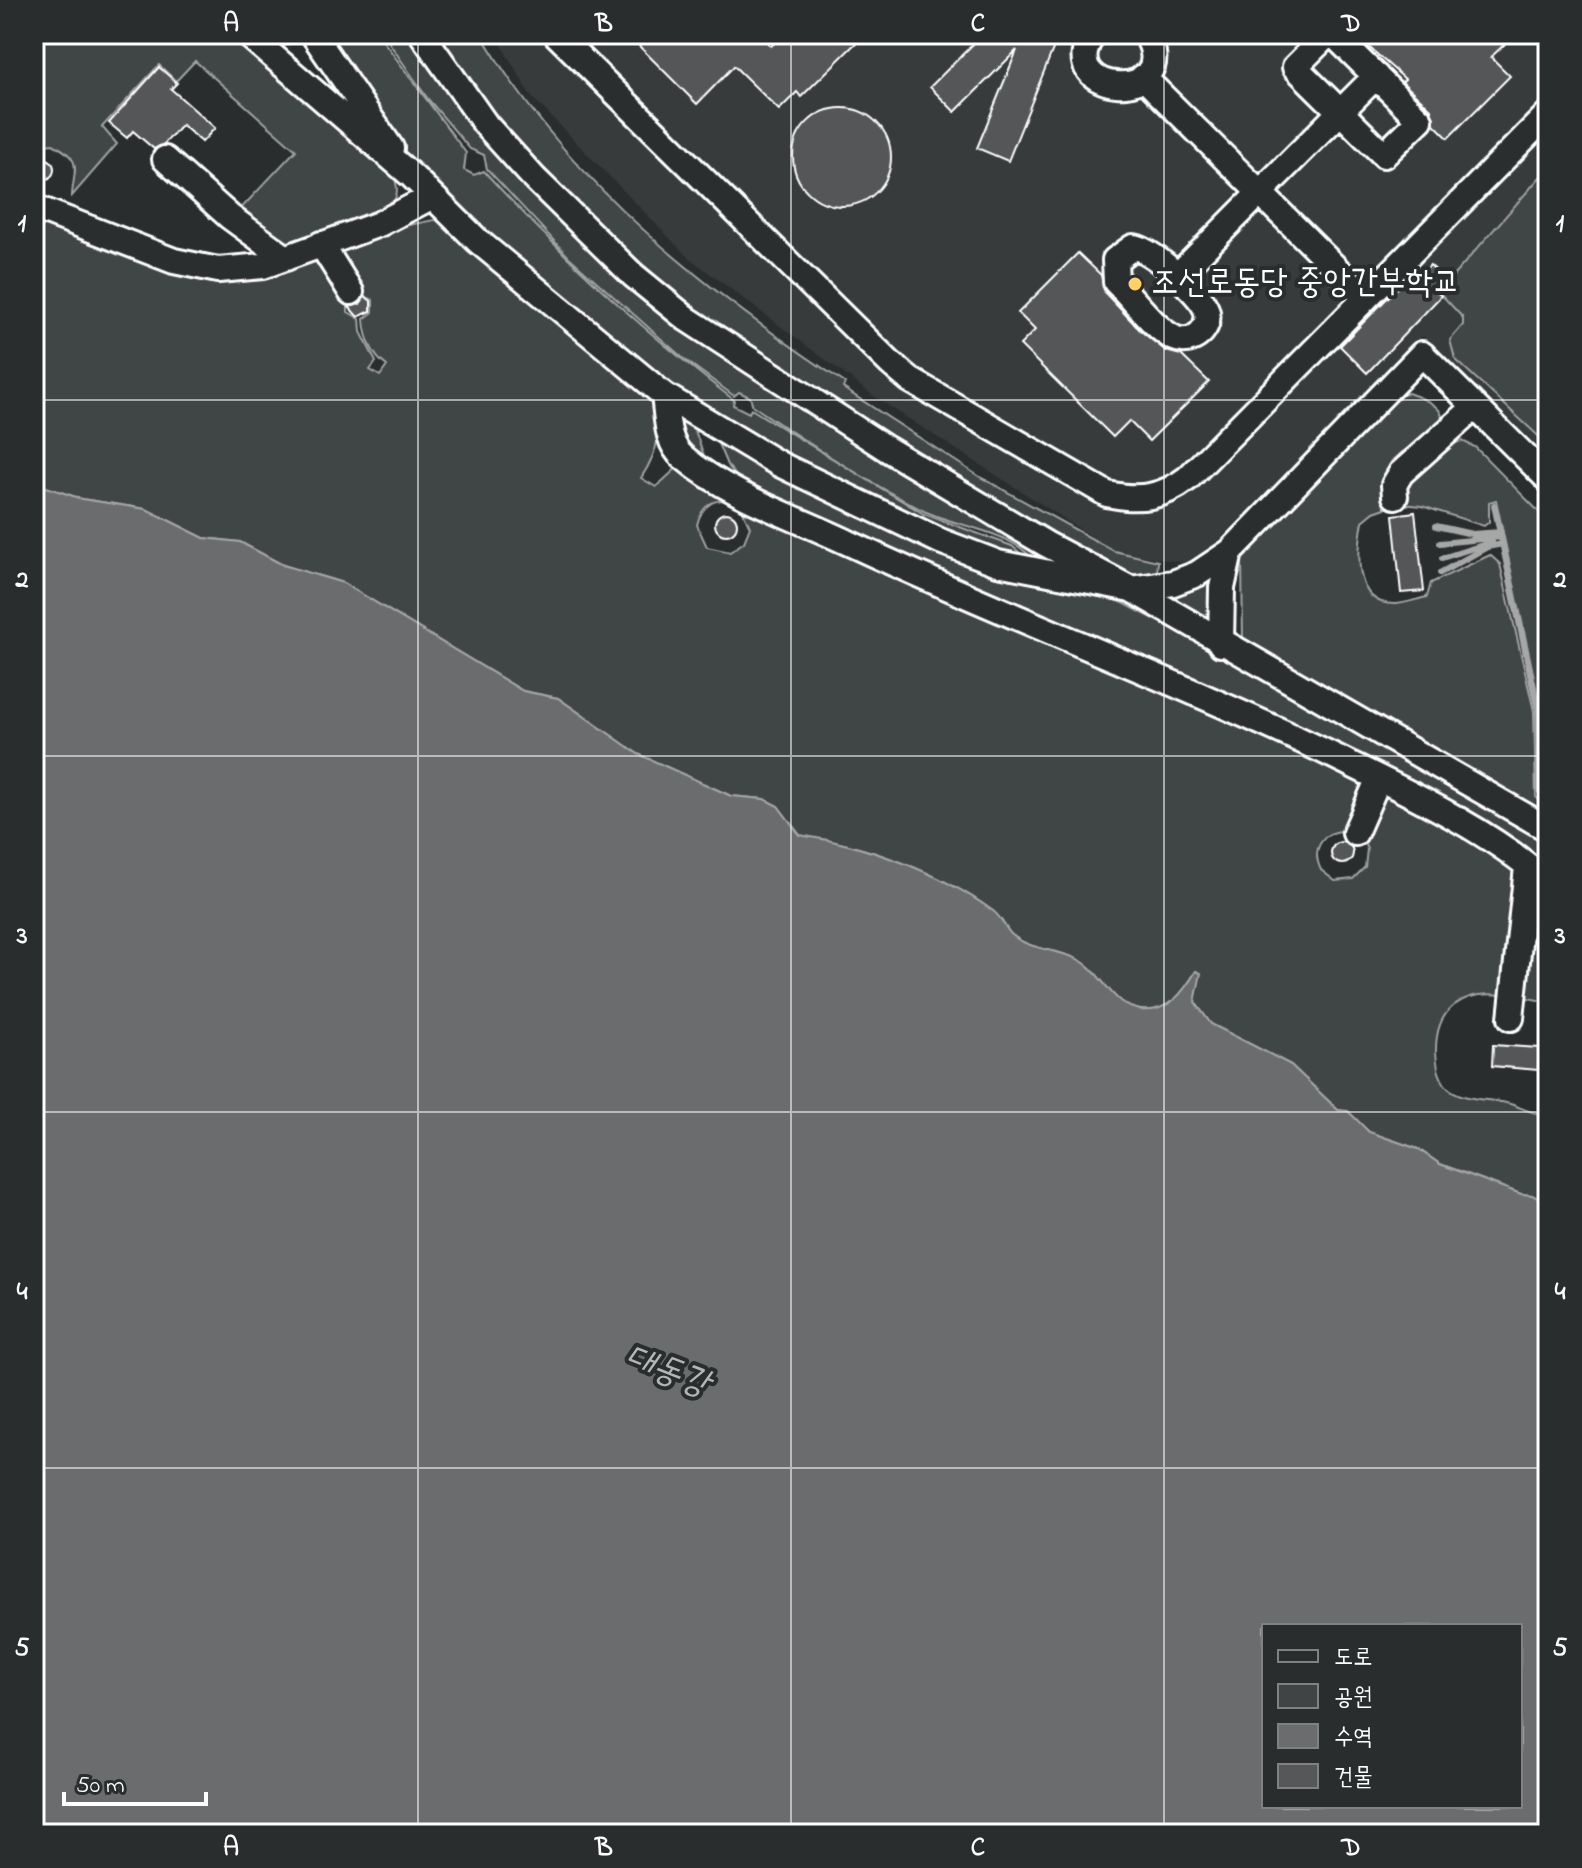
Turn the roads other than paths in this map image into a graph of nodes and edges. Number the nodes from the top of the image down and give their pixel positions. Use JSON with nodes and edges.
{"nodes":[{"id":1,"x":247,"y":34,"type":"edge"},
{"id":2,"x":422,"y":34,"type":"edge"},
{"id":3,"x":556,"y":34,"type":"edge"},
{"id":4,"x":1093,"y":34,"type":"edge"},
{"id":5,"x":1146,"y":34,"type":"edge"},
{"id":6,"x":1331,"y":34,"type":"edge"},
{"id":7,"x":314,"y":35,"type":"edge"},
{"id":8,"x":283,"y":66,"type":"junction"},
{"id":9,"x":1376,"y":76,"type":"junction"},
{"id":10,"x":1143,"y":77,"type":"junction"},
{"id":11,"x":1340,"y":112,"type":"junction"},
{"id":12,"x":1548,"y":114,"type":"edge"},
{"id":13,"x":165,"y":159,"type":"dead end"},
{"id":14,"x":412,"y":176,"type":"junction"},
{"id":15,"x":1260,"y":193,"type":"junction"},
{"id":16,"x":431,"y":197,"type":"junction"},
{"id":17,"x":34,"y":207,"type":"edge"},
{"id":18,"x":321,"y":244,"type":"junction"},
{"id":19,"x":286,"y":258,"type":"junction"},
{"id":20,"x":1176,"y":277,"type":"dead end"},
{"id":21,"x":351,"y":292,"type":"dead end"},
{"id":22,"x":1366,"y":298,"type":"junction"},
{"id":23,"x":664,"y":395,"type":"junction"},
{"id":24,"x":1475,"y":407,"type":"junction"},
{"id":25,"x":1548,"y":479,"type":"edge"},
{"id":26,"x":1395,"y":496,"type":"dead end"},
{"id":27,"x":1230,"y":552,"type":"junction"},
{"id":28,"x":1131,"y":589,"type":"junction"},
{"id":29,"x":1221,"y":644,"type":"junction"},
{"id":30,"x":1379,"y":778,"type":"junction"},
{"id":31,"x":1548,"y":829,"type":"edge"},
{"id":32,"x":1355,"y":833,"type":"dead end"},
{"id":33,"x":1527,"y":867,"type":"junction"},
{"id":34,"x":1548,"y":883,"type":"edge"},
{"id":35,"x":1511,"y":1018,"type":"dead end"}],
"edges":[{"from":1,"to":8,"type":"street"},
{"from":2,"to":28,"type":"street"},
{"from":3,"to":22,"type":"street"},
{"from":4,"to":10,"type":"street"},
{"from":5,"to":10,"type":"street"},
{"from":6,"to":9,"type":"street"},
{"from":6,"to":11,"type":"street"},
{"from":7,"to":8,"type":"street"},
{"from":7,"to":14,"type":"street"},
{"from":8,"to":14,"type":"street"},
{"from":9,"to":11,"type":"street"},
{"from":9,"to":11,"type":"street"},
{"from":10,"to":15,"type":"street"},
{"from":11,"to":15,"type":"street"},
{"from":12,"to":22,"type":"street"},
{"from":13,"to":19,"type":"street"},
{"from":14,"to":16,"type":"street"},
{"from":15,"to":20,"type":"street"},
{"from":15,"to":22,"type":"street"},
{"from":16,"to":18,"type":"street"},
{"from":16,"to":23,"type":"street"},
{"from":17,"to":19,"type":"street"},
{"from":18,"to":19,"type":"street"},
{"from":18,"to":21,"type":"street"},
{"from":23,"to":28,"type":"street"},
{"from":23,"to":30,"type":"street"},
{"from":24,"to":25,"type":"street"},
{"from":24,"to":26,"type":"street"},
{"from":24,"to":27,"type":"street"},
{"from":27,"to":28,"type":"street"},
{"from":27,"to":29,"type":"street"},
{"from":28,"to":29,"type":"street"},
{"from":29,"to":31,"type":"street"},
{"from":30,"to":32,"type":"street"},
{"from":30,"to":33,"type":"street"},
{"from":33,"to":34,"type":"street"},
{"from":33,"to":35,"type":"street"}]}
